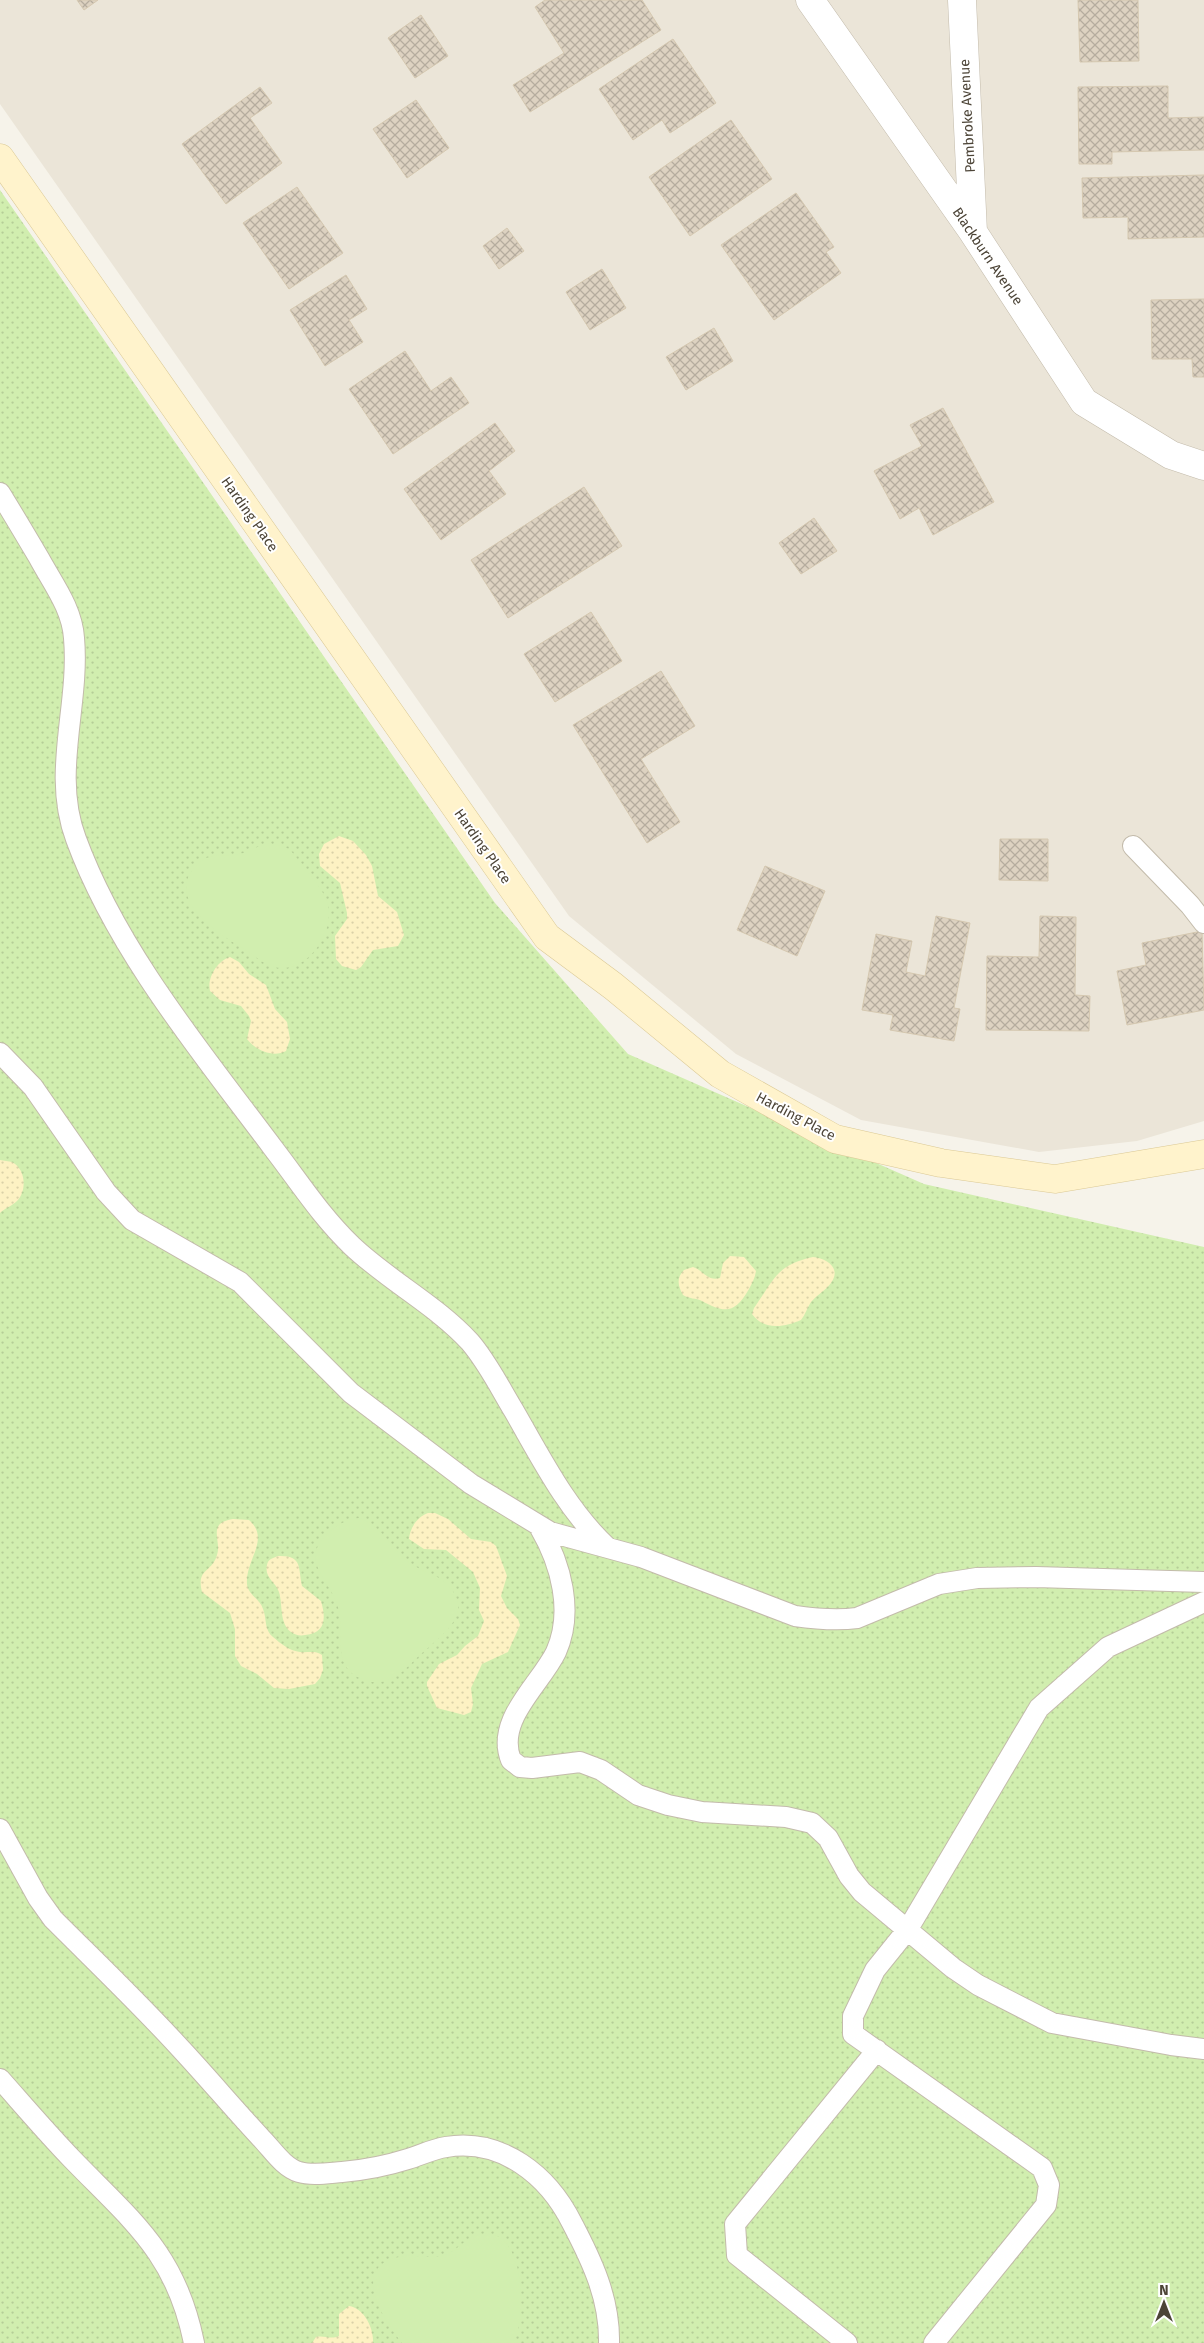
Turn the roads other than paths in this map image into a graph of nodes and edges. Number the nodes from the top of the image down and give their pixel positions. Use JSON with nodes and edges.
{"nodes":[{"id":1,"x":810,"y":0,"type":"edge"},
{"id":2,"x":962,"y":0,"type":"edge"},
{"id":3,"x":0,"y":158,"type":"edge"},
{"id":4,"x":973,"y":232,"type":"junction"},
{"id":5,"x":1204,"y":466,"type":"edge"},
{"id":6,"x":0,"y":493,"type":"edge"},
{"id":7,"x":1133,"y":846,"type":"dead end"},
{"id":8,"x":1204,"y":923,"type":"edge"},
{"id":9,"x":0,"y":1053,"type":"edge"},
{"id":10,"x":1204,"y":1154,"type":"edge"},
{"id":11,"x":540,"y":1528,"type":"junction"},
{"id":12,"x":607,"y":1547,"type":"junction"},
{"id":13,"x":1204,"y":1582,"type":"edge"},
{"id":14,"x":1204,"y":1602,"type":"edge"},
{"id":15,"x":0,"y":1829,"type":"edge"},
{"id":16,"x":908,"y":1929,"type":"junction"},
{"id":17,"x":1204,"y":2049,"type":"edge"},
{"id":18,"x":877,"y":2050,"type":"junction"},
{"id":19,"x":0,"y":2079,"type":"edge"},
{"id":20,"x":194,"y":2343,"type":"edge"},
{"id":21,"x":609,"y":2343,"type":"edge"},
{"id":22,"x":847,"y":2343,"type":"edge"},
{"id":23,"x":934,"y":2343,"type":"edge"}],
"edges":[{"from":1,"to":4,"type":"street","name":"Blackburn Avenue"},
{"from":2,"to":4,"type":"street","name":"Pembroke Avenue"},
{"from":3,"to":10,"type":"main road","name":"Harding Place"},
{"from":4,"to":5,"type":"street","name":"Blackburn Avenue"},
{"from":6,"to":12,"type":"lane"},
{"from":7,"to":8,"type":"lane"},
{"from":9,"to":11,"type":"lane"},
{"from":11,"to":12,"type":"lane"},
{"from":11,"to":16,"type":"lane"},
{"from":12,"to":13,"type":"lane"},
{"from":14,"to":16,"type":"lane"},
{"from":15,"to":21,"type":"lane"},
{"from":16,"to":17,"type":"lane"},
{"from":16,"to":18,"type":"lane"},
{"from":18,"to":22,"type":"lane"},
{"from":18,"to":23,"type":"lane"},
{"from":19,"to":20,"type":"lane"}]}
